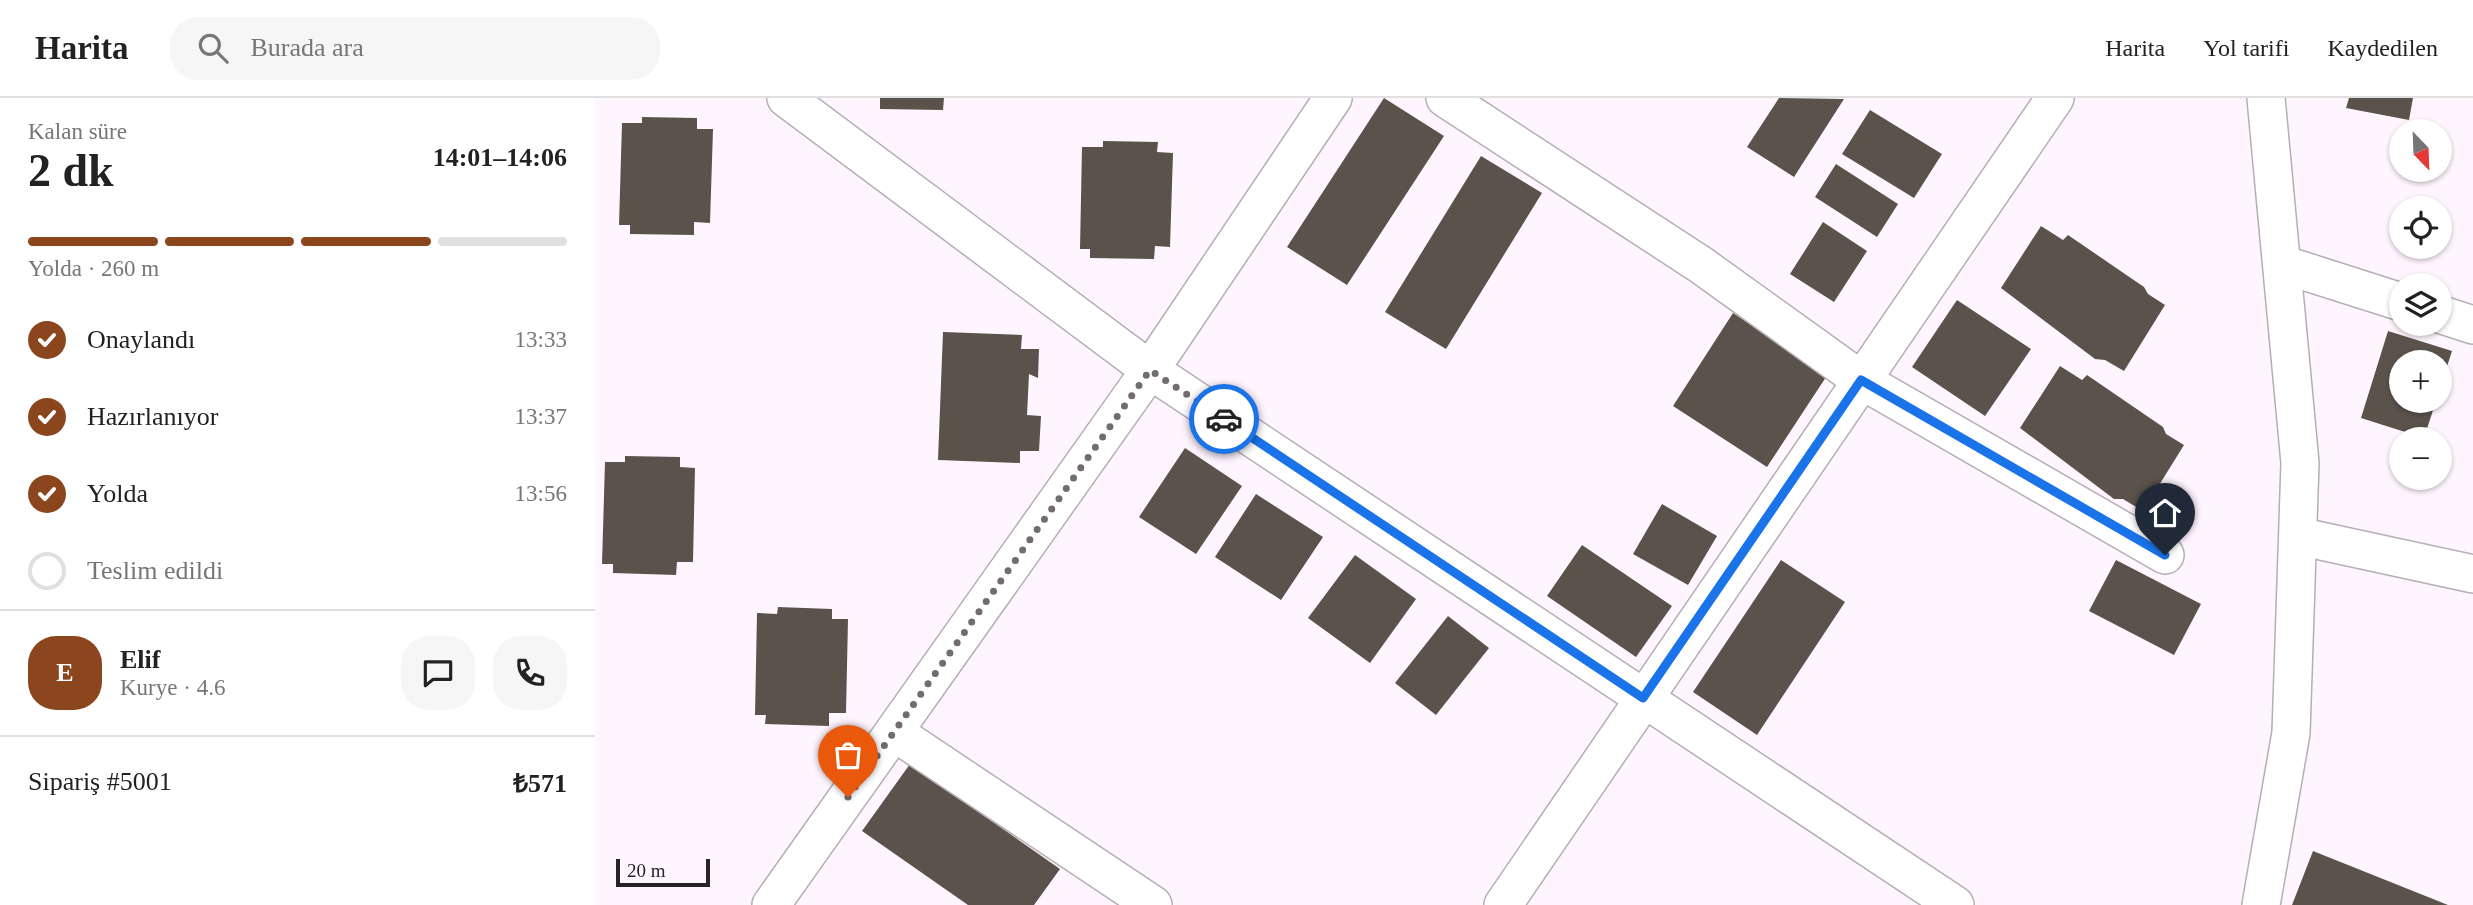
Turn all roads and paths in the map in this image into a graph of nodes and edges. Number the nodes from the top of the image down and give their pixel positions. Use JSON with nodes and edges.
{"nodes":[{"id":1,"x":786,"y":98,"type":"edge"},
{"id":2,"x":1333,"y":98,"type":"edge"},
{"id":3,"x":1445,"y":98,"type":"edge"},
{"id":4,"x":2055,"y":98,"type":"edge"},
{"id":5,"x":2266,"y":98,"type":"edge"},
{"id":6,"x":2282,"y":264,"type":"junction"},
{"id":7,"x":2389,"y":298,"type":"edge"},
{"id":8,"x":2452,"y":318,"type":"edge"},
{"id":9,"x":2473,"y":325,"type":"edge"},
{"id":10,"x":1150,"y":370,"type":"junction"},
{"id":11,"x":1861,"y":380,"type":"junction"},
{"id":12,"x":2298,"y":536,"type":"junction"},
{"id":13,"x":2165,"y":555,"type":"dead end"},
{"id":14,"x":2473,"y":574,"type":"edge"},
{"id":15,"x":1643,"y":698,"type":"junction"},
{"id":16,"x":894,"y":732,"type":"junction"},
{"id":17,"x":771,"y":905,"type":"edge"},
{"id":18,"x":1153,"y":905,"type":"edge"},
{"id":19,"x":1503,"y":905,"type":"edge"},
{"id":20,"x":1955,"y":905,"type":"edge"},
{"id":21,"x":2261,"y":905,"type":"edge"}],
"edges":[{"from":1,"to":10,"type":"street"},
{"from":2,"to":10,"type":"street"},
{"from":3,"to":11,"type":"street"},
{"from":4,"to":11,"type":"street"},
{"from":5,"to":6,"type":"street"},
{"from":6,"to":7,"type":"street"},
{"from":6,"to":12,"type":"street"},
{"from":8,"to":9,"type":"street"},
{"from":10,"to":15,"type":"street"},
{"from":10,"to":16,"type":"street"},
{"from":11,"to":13,"type":"street"},
{"from":11,"to":15,"type":"street"},
{"from":12,"to":14,"type":"street"},
{"from":12,"to":21,"type":"street"},
{"from":15,"to":19,"type":"street"},
{"from":15,"to":20,"type":"street"},
{"from":16,"to":17,"type":"street"},
{"from":16,"to":18,"type":"street"}]}
